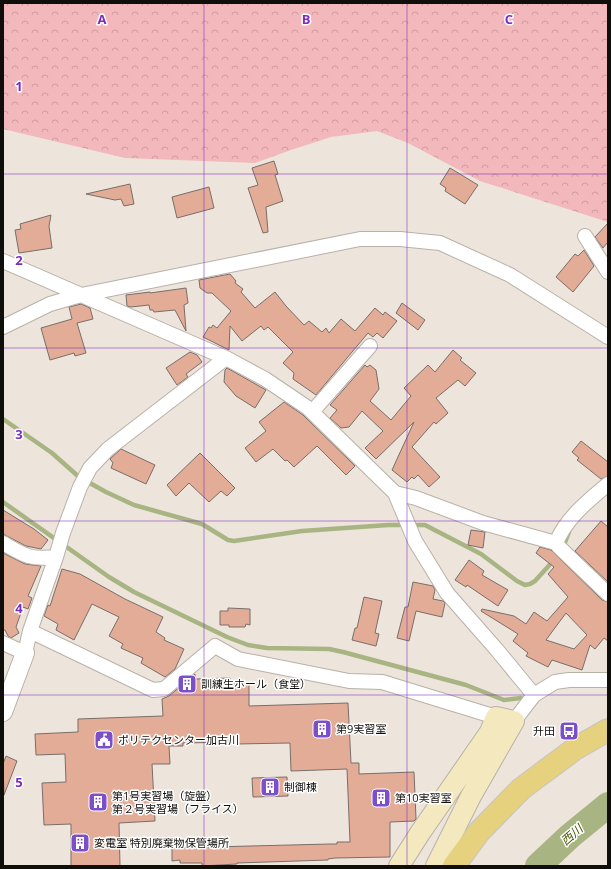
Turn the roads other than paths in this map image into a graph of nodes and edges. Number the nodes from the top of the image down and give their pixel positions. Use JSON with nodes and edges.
{"nodes":[{"id":1,"x":585,"y":236,"type":"dead end"},
{"id":2,"x":3,"y":261,"type":"edge"},
{"id":3,"x":608,"y":272,"type":"edge"},
{"id":4,"x":81,"y":295,"type":"junction"},
{"id":5,"x":3,"y":327,"type":"edge"},
{"id":6,"x":608,"y":337,"type":"edge"},
{"id":7,"x":370,"y":346,"type":"dead end"},
{"id":8,"x":226,"y":358,"type":"junction"},
{"id":9,"x":312,"y":412,"type":"junction"},
{"id":10,"x":608,"y":484,"type":"edge"},
{"id":11,"x":395,"y":492,"type":"junction"},
{"id":12,"x":3,"y":543,"type":"edge"},
{"id":13,"x":556,"y":543,"type":"junction"},
{"id":14,"x":56,"y":557,"type":"junction"},
{"id":15,"x":608,"y":594,"type":"edge"},
{"id":16,"x":30,"y":631,"type":"junction"},
{"id":17,"x":3,"y":643,"type":"edge"},
{"id":18,"x":24,"y":653,"type":"junction"},
{"id":19,"x":607,"y":676,"type":"edge"},
{"id":20,"x":534,"y":695,"type":"junction"},
{"id":21,"x":3,"y":712,"type":"edge"},
{"id":22,"x":505,"y":719,"type":"junction"},
{"id":23,"x":608,"y":730,"type":"edge"},
{"id":24,"x":399,"y":866,"type":"edge"},
{"id":25,"x":436,"y":866,"type":"edge"},
{"id":26,"x":454,"y":866,"type":"edge"}],
"edges":[{"from":1,"to":3,"type":"street"},
{"from":2,"to":4,"type":"street"},
{"from":4,"to":5,"type":"street"},
{"from":4,"to":6,"type":"street"},
{"from":4,"to":8,"type":"street"},
{"from":7,"to":9,"type":"street"},
{"from":8,"to":9,"type":"street"},
{"from":8,"to":14,"type":"street"},
{"from":9,"to":11,"type":"street"},
{"from":10,"to":13,"type":"street"},
{"from":11,"to":13,"type":"street"},
{"from":11,"to":20,"type":"street"},
{"from":12,"to":14,"type":"street"},
{"from":13,"to":15,"type":"street"},
{"from":14,"to":16,"type":"street"},
{"from":16,"to":18,"type":"street"},
{"from":16,"to":22,"type":"street"},
{"from":17,"to":18,"type":"street"},
{"from":18,"to":21,"type":"street"},
{"from":19,"to":20,"type":"street"},
{"from":20,"to":22,"type":"street"},
{"from":22,"to":24,"type":"main road"},
{"from":22,"to":25,"type":"main road"},
{"from":23,"to":26,"type":"main road"}]}
